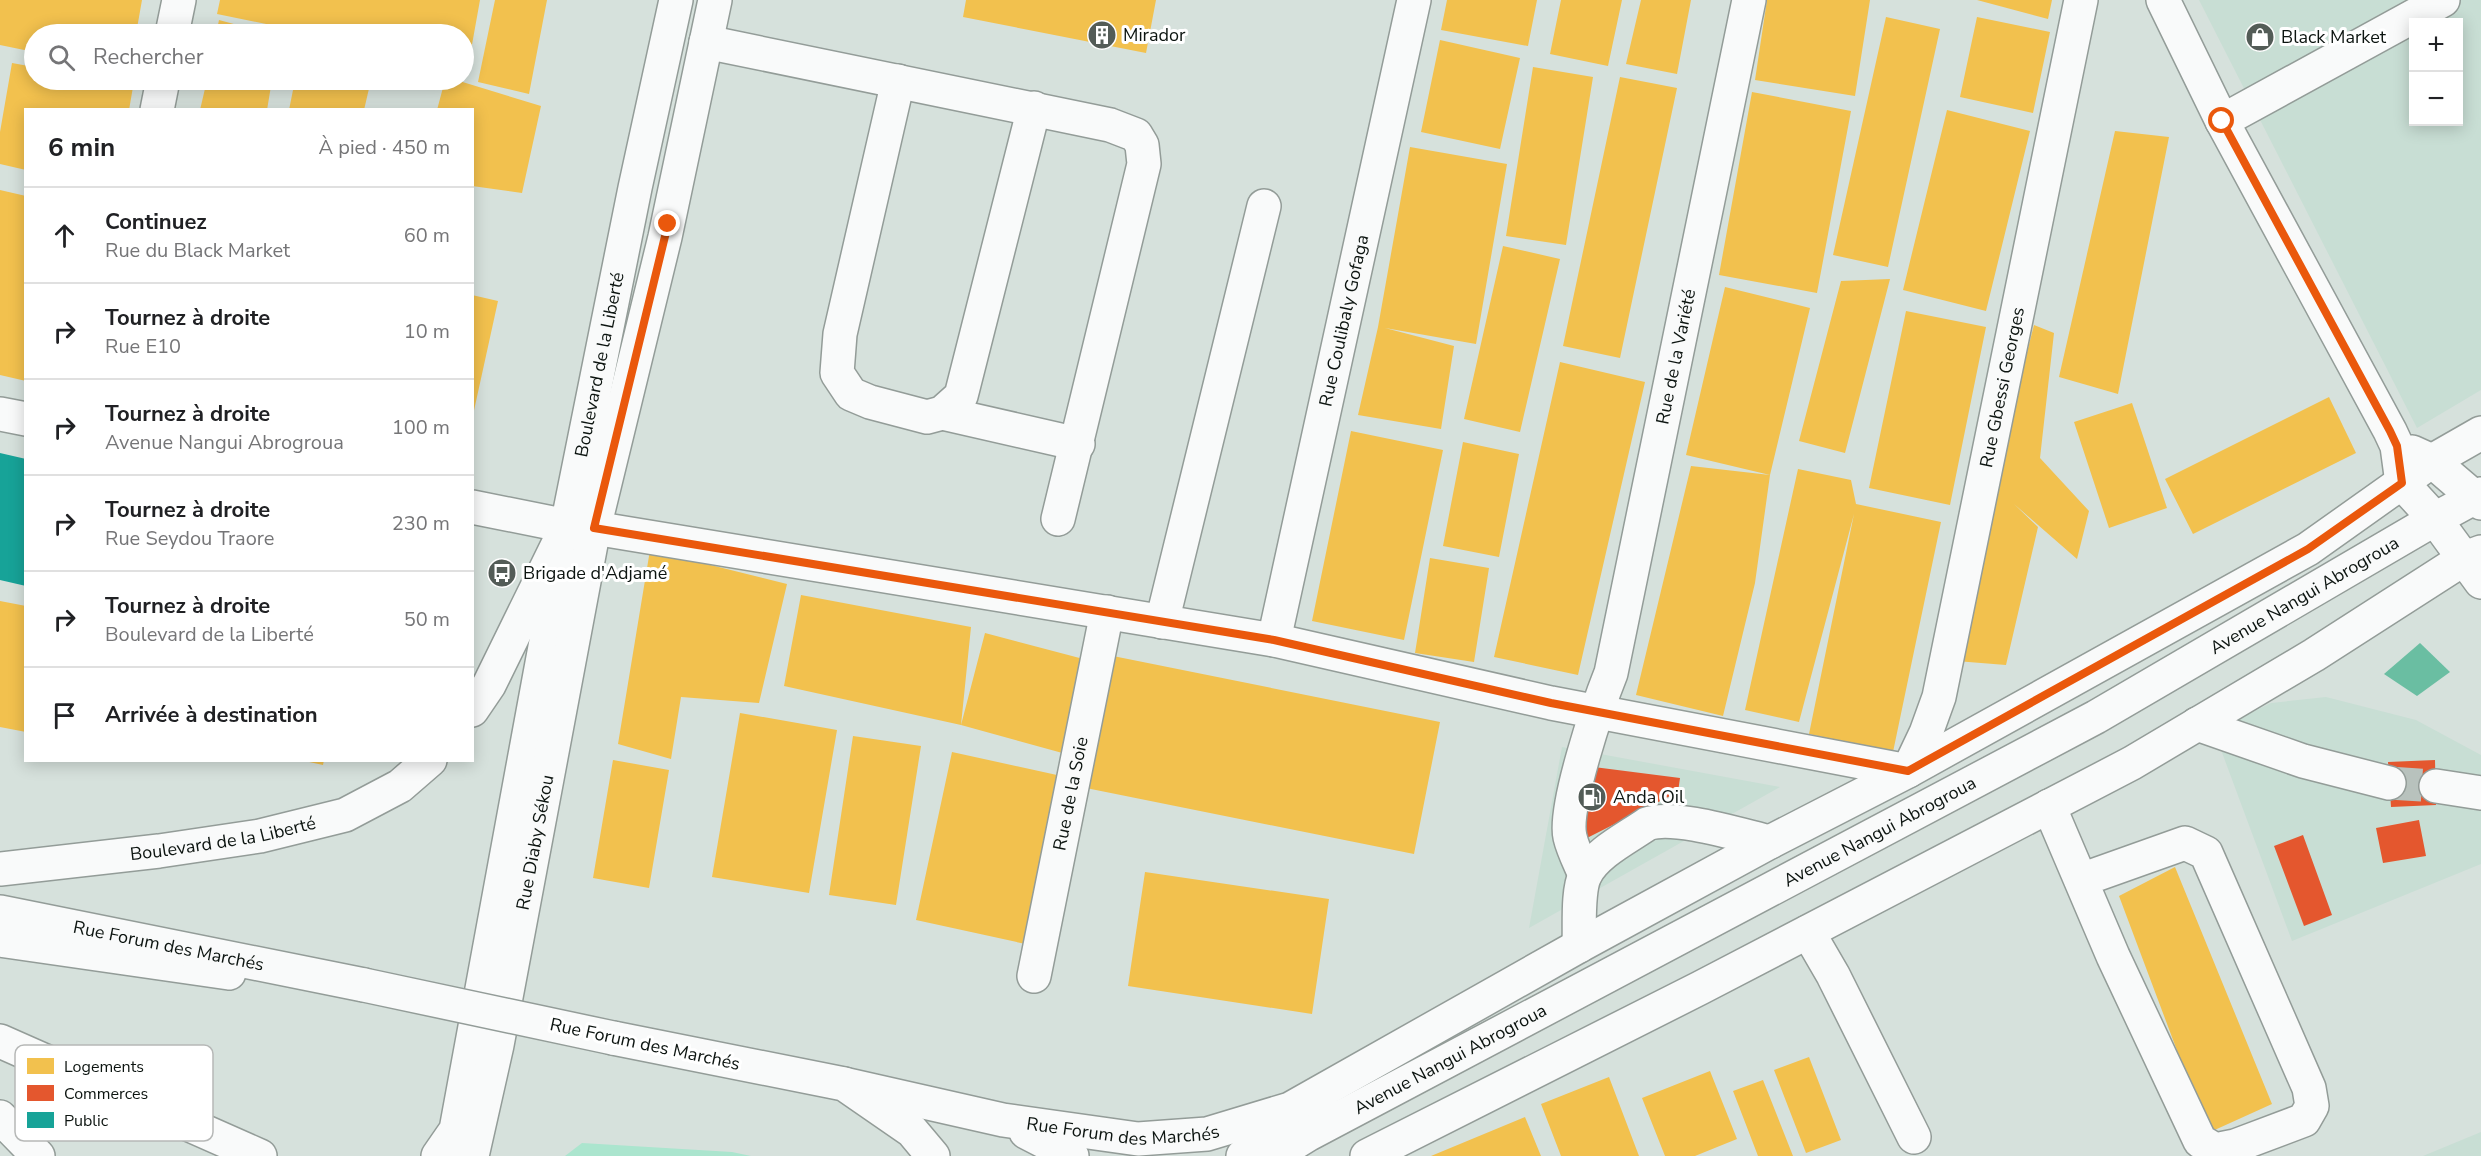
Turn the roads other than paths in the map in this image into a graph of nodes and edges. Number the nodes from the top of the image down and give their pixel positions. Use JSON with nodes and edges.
{"nodes":[{"id":1,"x":179,"y":0,"type":"edge"},
{"id":2,"x":676,"y":0,"type":"edge"},
{"id":3,"x":716,"y":0,"type":"edge"},
{"id":4,"x":1414,"y":0,"type":"edge"},
{"id":5,"x":1749,"y":0,"type":"edge"},
{"id":6,"x":2081,"y":0,"type":"edge"},
{"id":7,"x":2163,"y":0,"type":"edge"},
{"id":8,"x":2443,"y":0,"type":"edge"},
{"id":9,"x":174,"y":24,"type":"edge"},
{"id":10,"x":706,"y":42,"type":"junction"},
{"id":11,"x":898,"y":81,"type":"junction"},
{"id":12,"x":161,"y":90,"type":"edge"},
{"id":13,"x":157,"y":108,"type":"edge"},
{"id":14,"x":1034,"y":108,"type":"junction"},
{"id":15,"x":2222,"y":121,"type":"junction"},
{"id":16,"x":1264,"y":206,"type":"dead end"},
{"id":17,"x":942,"y":413,"type":"junction"},
{"id":18,"x":0,"y":414,"type":"edge"},
{"id":19,"x":24,"y":419,"type":"edge"},
{"id":20,"x":2481,"y":433,"type":"edge"},
{"id":21,"x":1078,"y":444,"type":"junction"},
{"id":22,"x":2397,"y":446,"type":"junction"},
{"id":23,"x":2432,"y":461,"type":"junction"},
{"id":24,"x":2402,"y":483,"type":"junction"},
{"id":25,"x":2479,"y":498,"type":"edge"},
{"id":26,"x":474,"y":507,"type":"edge"},
{"id":27,"x":1058,"y":519,"type":"dead end"},
{"id":28,"x":2435,"y":519,"type":"junction"},
{"id":29,"x":581,"y":527,"type":"junction"},
{"id":30,"x":2476,"y":564,"type":"edge"},
{"id":31,"x":1107,"y":612,"type":"junction"},
{"id":32,"x":1162,"y":622,"type":"junction"},
{"id":33,"x":1274,"y":640,"type":"junction"},
{"id":34,"x":474,"y":707,"type":"edge"},
{"id":35,"x":1597,"y":711,"type":"junction"},
{"id":36,"x":2197,"y":724,"type":"junction"},
{"id":37,"x":428,"y":762,"type":"edge"},
{"id":38,"x":1908,"y":771,"type":"junction"},
{"id":39,"x":2389,"y":783,"type":"tunnel mouth"},
{"id":40,"x":2436,"y":786,"type":"tunnel mouth"},
{"id":41,"x":2481,"y":793,"type":"edge"},
{"id":42,"x":2049,"y":806,"type":"junction"},
{"id":43,"x":1770,"y":842,"type":"junction"},
{"id":44,"x":0,"y":868,"type":"edge"},
{"id":45,"x":1585,"y":875,"type":"junction"},
{"id":46,"x":2081,"y":880,"type":"junction"},
{"id":47,"x":0,"y":912,"type":"edge"},
{"id":48,"x":1808,"y":932,"type":"junction"},
{"id":49,"x":0,"y":940,"type":"edge"},
{"id":50,"x":1579,"y":946,"type":"junction"},
{"id":51,"x":1034,"y":976,"type":"dead end"},
{"id":52,"x":352,"y":982,"type":"junction"},
{"id":53,"x":0,"y":1041,"type":"edge"},
{"id":54,"x":15,"y":1048,"type":"edge"},
{"id":55,"x":844,"y":1084,"type":"junction"},
{"id":56,"x":0,"y":1117,"type":"edge"},
{"id":57,"x":1003,"y":1120,"type":"junction"},
{"id":58,"x":1299,"y":1121,"type":"junction"},
{"id":59,"x":15,"y":1132,"type":"edge"},
{"id":60,"x":213,"y":1135,"type":"edge"},
{"id":61,"x":1914,"y":1137,"type":"dead end"},
{"id":62,"x":23,"y":1141,"type":"edge"},
{"id":63,"x":38,"y":1156,"type":"edge"},
{"id":64,"x":260,"y":1156,"type":"edge"},
{"id":65,"x":438,"y":1156,"type":"edge"},
{"id":66,"x":472,"y":1156,"type":"edge"},
{"id":67,"x":933,"y":1156,"type":"edge"},
{"id":68,"x":1072,"y":1156,"type":"edge"},
{"id":69,"x":1243,"y":1156,"type":"edge"},
{"id":70,"x":1273,"y":1156,"type":"edge"},
{"id":71,"x":1367,"y":1156,"type":"edge"}],
"edges":[{"from":1,"to":9,"type":"street"},
{"from":2,"to":29,"type":"street","name":"Boulevard de la Liberté"},
{"from":3,"to":10,"type":"street","name":"Boulevard de la Liberté"},
{"from":4,"to":33,"type":"street","name":"Rue Coulibaly Gofaga"},
{"from":5,"to":35,"type":"street","name":"Rue de la Variété"},
{"from":6,"to":38,"type":"street","name":"Rue Gbessi Georges"},
{"from":7,"to":15,"type":"street"},
{"from":8,"to":15,"type":"street"},
{"from":10,"to":11,"type":"street"},
{"from":10,"to":29,"type":"street","name":"Boulevard de la Liberté"},
{"from":11,"to":14,"type":"street"},
{"from":11,"to":17,"type":"street"},
{"from":12,"to":13,"type":"street"},
{"from":14,"to":17,"type":"street"},
{"from":14,"to":21,"type":"street"},
{"from":15,"to":22,"type":"street"},
{"from":16,"to":32,"type":"street"},
{"from":17,"to":21,"type":"street"},
{"from":18,"to":19,"type":"street"},
{"from":20,"to":23,"type":"street"},
{"from":21,"to":27,"type":"street"},
{"from":22,"to":23,"type":"street"},
{"from":22,"to":24,"type":"street"},
{"from":23,"to":24,"type":"street","name":"Avenue Nangui Abrogroua"},
{"from":23,"to":25,"type":"street"},
{"from":24,"to":28,"type":"street"},
{"from":24,"to":38,"type":"street","name":"Avenue Nangui Abrogroua"},
{"from":25,"to":28,"type":"street","name":"Avenue Nangui Abrogroua"},
{"from":26,"to":29,"type":"street"},
{"from":28,"to":30,"type":"street"},
{"from":28,"to":58,"type":"street","name":"Avenue Nangui Abrogroua"},
{"from":29,"to":31,"type":"street"},
{"from":29,"to":34,"type":"street","name":"Boulevard de la Liberté"},
{"from":29,"to":65,"type":"street"},
{"from":29,"to":66,"type":"street","name":"Rue Diaby Sékou"},
{"from":30,"to":36,"type":"street"},
{"from":31,"to":32,"type":"street"},
{"from":31,"to":51,"type":"street","name":"Rue de la Soie"},
{"from":32,"to":33,"type":"street"},
{"from":33,"to":35,"type":"street"},
{"from":35,"to":38,"type":"street"},
{"from":35,"to":45,"type":"street","name":"Rue de la Variété"},
{"from":36,"to":39,"type":"street"},
{"from":36,"to":42,"type":"street"},
{"from":37,"to":44,"type":"street","name":"Boulevard de la Liberté"},
{"from":38,"to":43,"type":"street","name":"Avenue Nangui Abrogroua"},
{"from":40,"to":41,"type":"street"},
{"from":42,"to":46,"type":"street"},
{"from":42,"to":48,"type":"street"},
{"from":43,"to":45,"type":"street"},
{"from":43,"to":50,"type":"street","name":"Avenue Nangui Abrogroua"},
{"from":45,"to":50,"type":"street"},
{"from":46,"to":46,"type":"street"},
{"from":47,"to":52,"type":"street","name":"Rue Forum des Marchés"},
{"from":48,"to":61,"type":"street"},
{"from":48,"to":71,"type":"street"},
{"from":49,"to":52,"type":"street"},
{"from":50,"to":58,"type":"street","name":"Avenue Nangui Abrogroua"},
{"from":52,"to":55,"type":"street","name":"Rue Forum des Marchés","bridge":true},
{"from":53,"to":54,"type":"street"},
{"from":55,"to":57,"type":"street","name":"Rue Forum des Marchés"},
{"from":55,"to":67,"type":"street"},
{"from":56,"to":59,"type":"street"},
{"from":57,"to":58,"type":"street","name":"Rue Forum des Marchés"},
{"from":57,"to":68,"type":"street"},
{"from":58,"to":69,"type":"street"},
{"from":58,"to":70,"type":"street","name":"Avenue Nangui Abrogroua"},
{"from":60,"to":64,"type":"street"},
{"from":62,"to":63,"type":"street"}]}
